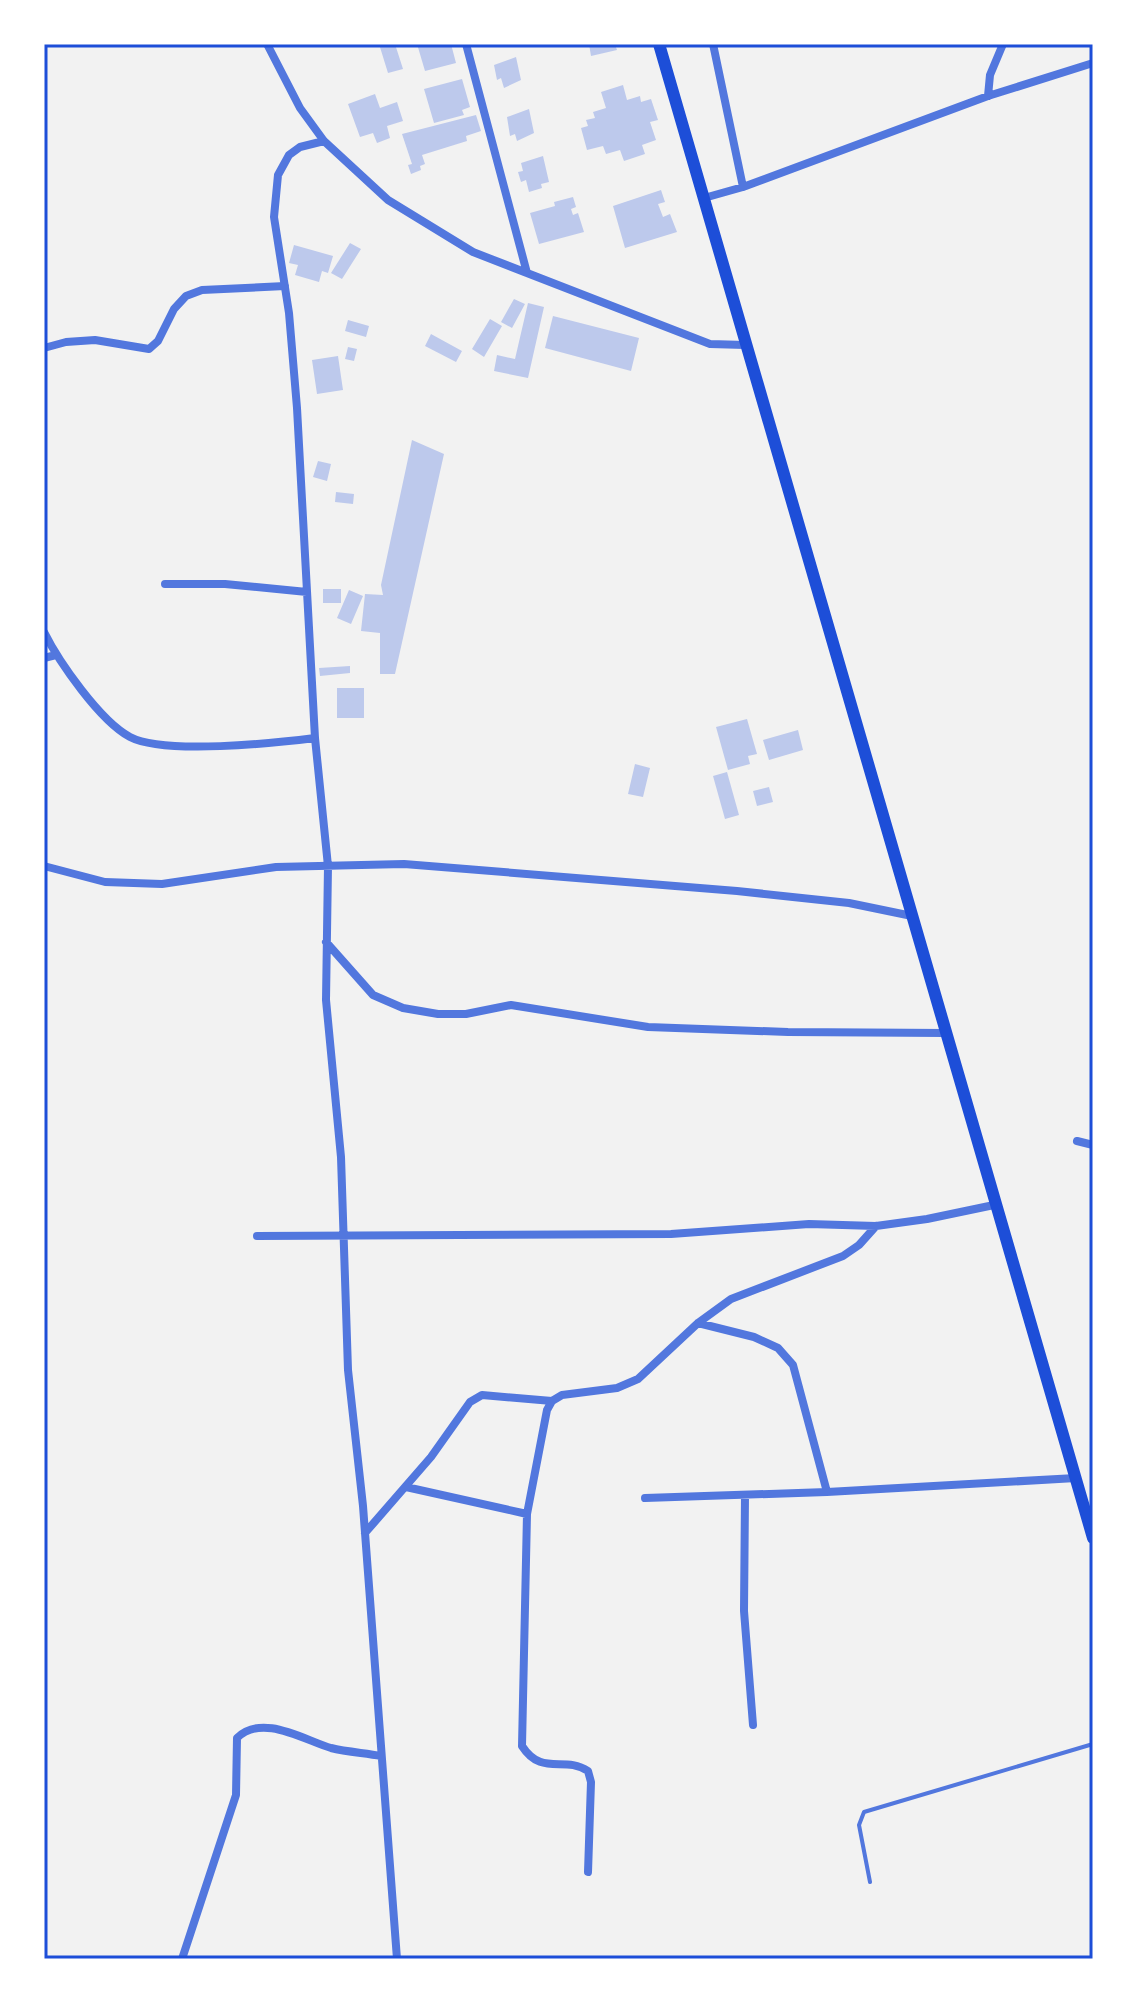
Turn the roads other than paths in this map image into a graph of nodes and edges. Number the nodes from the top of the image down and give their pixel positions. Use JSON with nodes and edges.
{"nodes":[{"id":1,"x":267,"y":44,"type":"edge"},
{"id":2,"x":466,"y":44,"type":"edge"},
{"id":3,"x":659,"y":44,"type":"edge"},
{"id":4,"x":713,"y":44,"type":"edge"},
{"id":5,"x":1003,"y":44,"type":"edge"},
{"id":6,"x":1093,"y":63,"type":"edge"},
{"id":7,"x":988,"y":96,"type":"junction"},
{"id":8,"x":324,"y":141,"type":"junction"},
{"id":9,"x":743,"y":187,"type":"junction"},
{"id":10,"x":704,"y":198,"type":"junction"},
{"id":11,"x":527,"y":273,"type":"junction"},
{"id":12,"x":285,"y":286,"type":"junction"},
{"id":13,"x":745,"y":345,"type":"junction"},
{"id":14,"x":44,"y":348,"type":"edge"},
{"id":15,"x":165,"y":584,"type":"dead end"},
{"id":16,"x":307,"y":592,"type":"junction"},
{"id":17,"x":44,"y":632,"type":"edge"},
{"id":18,"x":56,"y":655,"type":"junction"},
{"id":19,"x":44,"y":658,"type":"edge"},
{"id":20,"x":315,"y":738,"type":"junction"},
{"id":21,"x":44,"y":866,"type":"edge"},
{"id":22,"x":328,"y":866,"type":"junction"},
{"id":23,"x":912,"y":916,"type":"junction"},
{"id":24,"x":326,"y":942,"type":"junction"},
{"id":25,"x":945,"y":1033,"type":"junction"},
{"id":26,"x":1077,"y":1141,"type":"dead end"},
{"id":27,"x":1093,"y":1145,"type":"edge"},
{"id":28,"x":994,"y":1205,"type":"junction"},
{"id":29,"x":876,"y":1226,"type":"junction"},
{"id":30,"x":257,"y":1236,"type":"dead end"},
{"id":31,"x":344,"y":1237,"type":"junction"},
{"id":32,"x":698,"y":1323,"type":"junction"},
{"id":33,"x":552,"y":1401,"type":"junction"},
{"id":34,"x":1076,"y":1478,"type":"junction"},
{"id":35,"x":406,"y":1487,"type":"junction"},
{"id":36,"x":827,"y":1492,"type":"junction"},
{"id":37,"x":745,"y":1496,"type":"junction"},
{"id":38,"x":645,"y":1498,"type":"dead end"},
{"id":39,"x":527,"y":1514,"type":"junction"},
{"id":40,"x":365,"y":1533,"type":"junction"},
{"id":41,"x":1093,"y":1538,"type":"edge"},
{"id":42,"x":753,"y":1725,"type":"dead end"},
{"id":43,"x":1093,"y":1744,"type":"edge"},
{"id":44,"x":381,"y":1756,"type":"junction"},
{"id":45,"x":588,"y":1872,"type":"dead end"},
{"id":46,"x":870,"y":1882,"type":"dead end"},
{"id":47,"x":182,"y":1959,"type":"edge"},
{"id":48,"x":397,"y":1959,"type":"edge"}],
"edges":[{"from":1,"to":8,"type":"street"},
{"from":2,"to":11,"type":"street"},
{"from":3,"to":10,"type":"main road"},
{"from":4,"to":9,"type":"street"},
{"from":5,"to":7,"type":"street"},
{"from":6,"to":7,"type":"street"},
{"from":7,"to":9,"type":"street"},
{"from":8,"to":11,"type":"street"},
{"from":8,"to":12,"type":"street"},
{"from":9,"to":10,"type":"street"},
{"from":10,"to":13,"type":"main road"},
{"from":11,"to":13,"type":"street"},
{"from":12,"to":14,"type":"street"},
{"from":12,"to":16,"type":"street"},
{"from":13,"to":23,"type":"main road"},
{"from":15,"to":16,"type":"street"},
{"from":16,"to":20,"type":"street"},
{"from":17,"to":18,"type":"street"},
{"from":18,"to":19,"type":"street"},
{"from":18,"to":20,"type":"street"},
{"from":20,"to":22,"type":"street"},
{"from":21,"to":22,"type":"street"},
{"from":22,"to":23,"type":"street"},
{"from":22,"to":24,"type":"street"},
{"from":23,"to":25,"type":"main road"},
{"from":24,"to":25,"type":"street"},
{"from":24,"to":31,"type":"street"},
{"from":25,"to":28,"type":"main road"},
{"from":26,"to":27,"type":"street"},
{"from":28,"to":29,"type":"street"},
{"from":28,"to":34,"type":"main road"},
{"from":29,"to":31,"type":"street"},
{"from":29,"to":32,"type":"street"},
{"from":30,"to":31,"type":"street"},
{"from":31,"to":40,"type":"street"},
{"from":32,"to":33,"type":"street"},
{"from":32,"to":36,"type":"street"},
{"from":33,"to":35,"type":"street"},
{"from":33,"to":39,"type":"street"},
{"from":34,"to":36,"type":"street"},
{"from":34,"to":41,"type":"main road"},
{"from":35,"to":39,"type":"street"},
{"from":35,"to":40,"type":"street"},
{"from":36,"to":37,"type":"street"},
{"from":37,"to":38,"type":"street"},
{"from":37,"to":42,"type":"street"},
{"from":39,"to":45,"type":"street"},
{"from":40,"to":44,"type":"street"},
{"from":43,"to":46,"type":"lane"},
{"from":44,"to":47,"type":"street"},
{"from":44,"to":48,"type":"street"}]}
